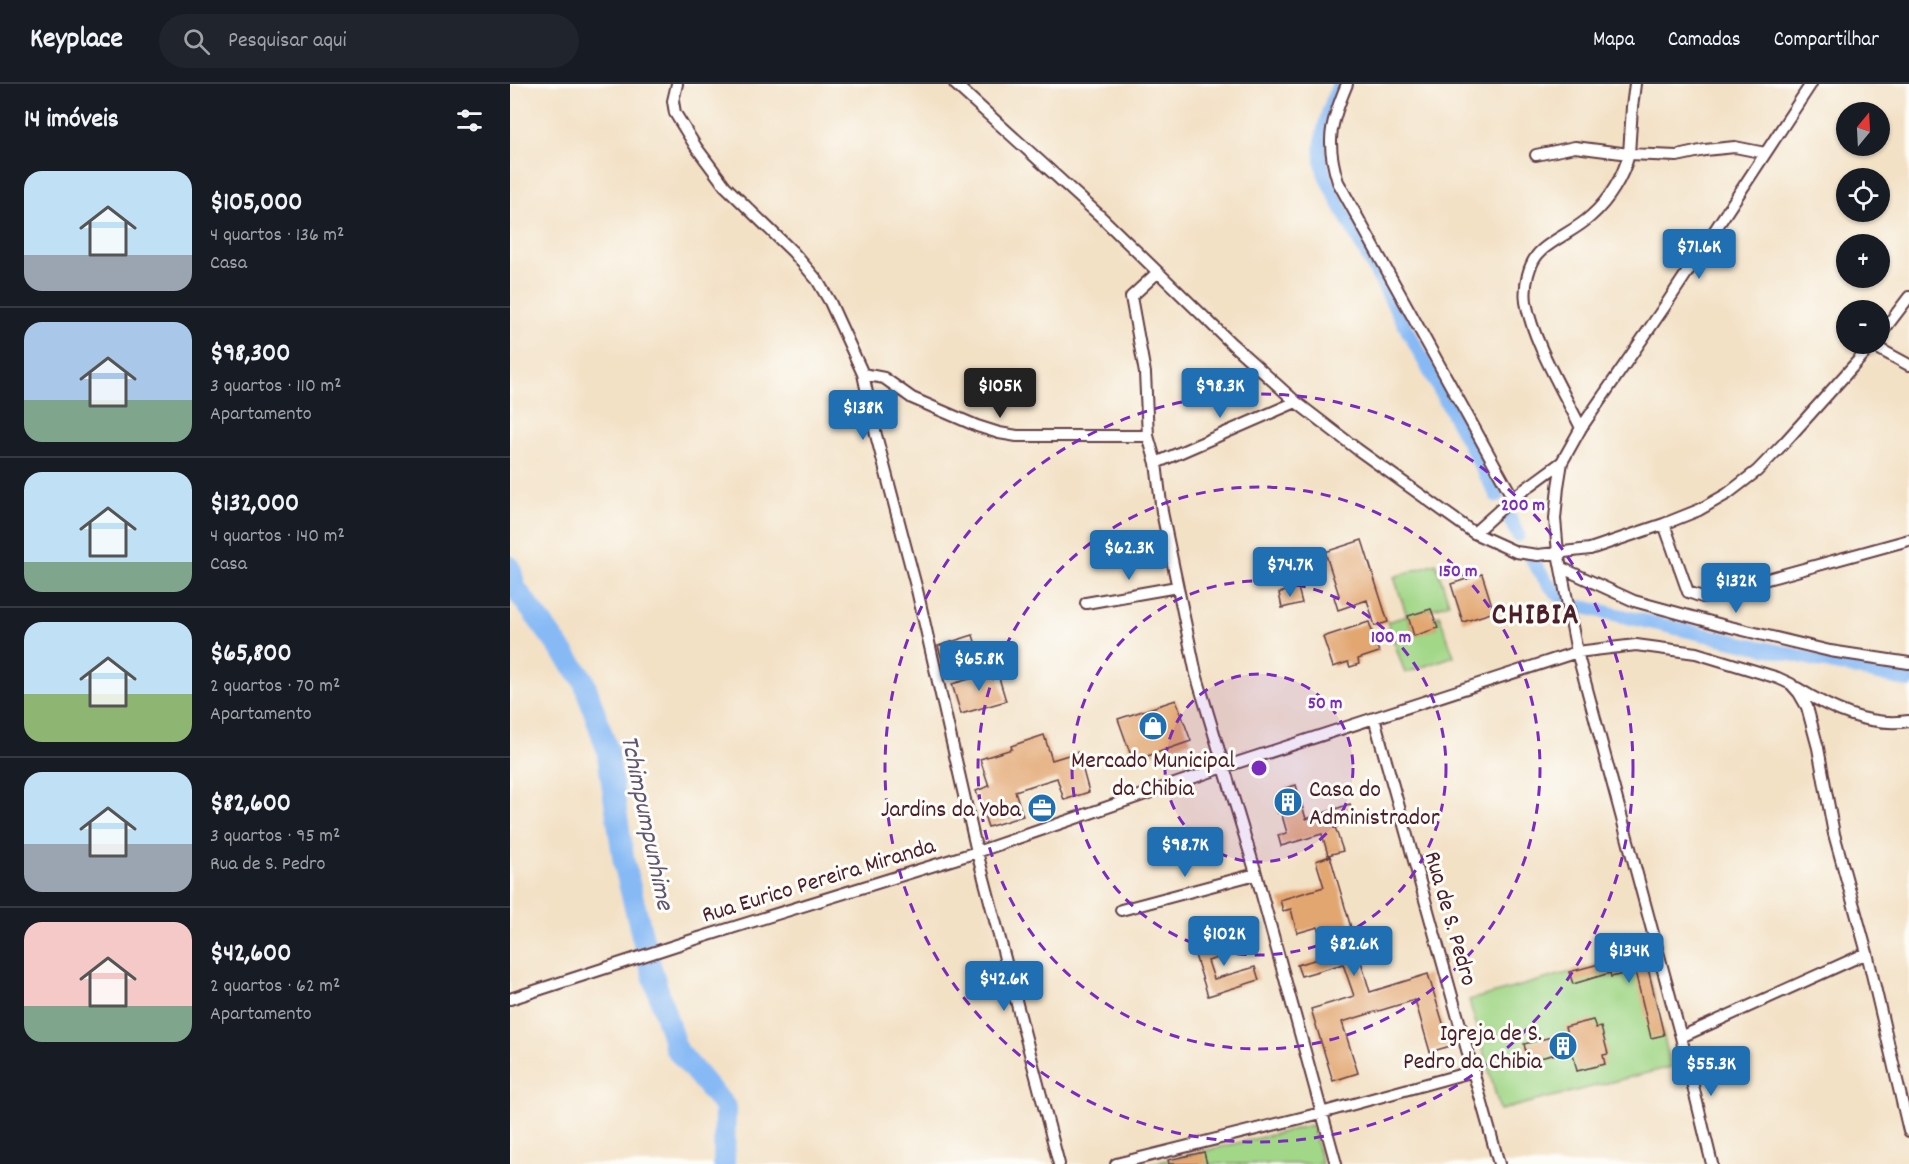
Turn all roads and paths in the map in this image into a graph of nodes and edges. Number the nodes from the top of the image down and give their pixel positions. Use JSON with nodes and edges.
{"nodes":[{"id":1,"x":677,"y":84,"type":"edge"},
{"id":2,"x":956,"y":84,"type":"edge"},
{"id":3,"x":1347,"y":84,"type":"edge"},
{"id":4,"x":1635,"y":84,"type":"edge"},
{"id":5,"x":1811,"y":84,"type":"edge"},
{"id":6,"x":1765,"y":153,"type":"junction"},
{"id":7,"x":1629,"y":154,"type":"junction"},
{"id":8,"x":1536,"y":155,"type":"dead end"},
{"id":9,"x":1158,"y":272,"type":"junction"},
{"id":10,"x":1909,"y":297,"type":"edge"},
{"id":11,"x":1890,"y":322,"type":"edge"},
{"id":12,"x":1864,"y":354,"type":"edge"},
{"id":13,"x":1890,"y":354,"type":"edge"},
{"id":14,"x":1909,"y":365,"type":"edge"},
{"id":15,"x":863,"y":374,"type":"junction"},
{"id":16,"x":1296,"y":402,"type":"junction"},
{"id":17,"x":1581,"y":428,"type":"junction"},
{"id":18,"x":1148,"y":436,"type":"junction"},
{"id":19,"x":1156,"y":462,"type":"junction"},
{"id":20,"x":1563,"y":462,"type":"junction"},
{"id":21,"x":1513,"y":498,"type":"junction"},
{"id":22,"x":1664,"y":524,"type":"junction"},
{"id":23,"x":1474,"y":533,"type":"junction"},
{"id":24,"x":1909,"y":540,"type":"edge"},
{"id":25,"x":1558,"y":553,"type":"junction"},
{"id":26,"x":1562,"y":568,"type":"junction"},
{"id":27,"x":1177,"y":586,"type":"junction"},
{"id":28,"x":1086,"y":603,"type":"dead end"},
{"id":29,"x":1577,"y":652,"type":"junction"},
{"id":30,"x":1909,"y":663,"type":"edge"},
{"id":31,"x":1791,"y":684,"type":"junction"},
{"id":32,"x":1374,"y":718,"type":"junction"},
{"id":33,"x":1909,"y":721,"type":"edge"},
{"id":34,"x":1224,"y":767,"type":"junction"},
{"id":35,"x":977,"y":852,"type":"junction"},
{"id":36,"x":1256,"y":874,"type":"junction"},
{"id":37,"x":1121,"y":910,"type":"dead end"},
{"id":38,"x":1866,"y":953,"type":"junction"},
{"id":39,"x":510,"y":999,"type":"edge"},
{"id":40,"x":1681,"y":1037,"type":"junction"},
{"id":41,"x":1474,"y":1071,"type":"junction"},
{"id":42,"x":1321,"y":1113,"type":"junction"},
{"id":43,"x":1909,"y":1131,"type":"edge"},
{"id":44,"x":1059,"y":1164,"type":"edge"},
{"id":45,"x":1116,"y":1164,"type":"edge"},
{"id":46,"x":1336,"y":1164,"type":"edge"},
{"id":47,"x":1499,"y":1164,"type":"edge"},
{"id":48,"x":1712,"y":1164,"type":"edge"}],
"edges":[{"from":1,"to":15,"type":"street"},
{"from":2,"to":9,"type":"street"},
{"from":3,"to":21,"type":"street"},
{"from":4,"to":7,"type":"street"},
{"from":5,"to":6,"type":"street"},
{"from":6,"to":7,"type":"street"},
{"from":6,"to":17,"type":"street"},
{"from":7,"to":8,"type":"street"},
{"from":7,"to":17,"type":"street"},
{"from":9,"to":16,"type":"street"},
{"from":9,"to":18,"type":"street"},
{"from":10,"to":11,"type":"street"},
{"from":12,"to":22,"type":"street"},
{"from":13,"to":14,"type":"street"},
{"from":15,"to":18,"type":"street"},
{"from":15,"to":35,"type":"street"},
{"from":16,"to":19,"type":"street"},
{"from":16,"to":23,"type":"street"},
{"from":17,"to":20,"type":"street"},
{"from":18,"to":19,"type":"street"},
{"from":19,"to":27,"type":"street"},
{"from":20,"to":21,"type":"street"},
{"from":20,"to":25,"type":"street"},
{"from":21,"to":23,"type":"street"},
{"from":22,"to":24,"type":"street"},
{"from":22,"to":25,"type":"street"},
{"from":23,"to":25,"type":"street"},
{"from":25,"to":26,"type":"street"},
{"from":26,"to":29,"type":"street"},
{"from":26,"to":30,"type":"street"},
{"from":27,"to":28,"type":"street"},
{"from":27,"to":34,"type":"street"},
{"from":29,"to":31,"type":"street","name":"Rua Eurico Pereira Miranda"},
{"from":29,"to":32,"type":"street","name":"Rua Eurico Pereira Miranda"},
{"from":29,"to":40,"type":"street"},
{"from":31,"to":33,"type":"street","name":"Rua Eurico Pereira Miranda"},
{"from":31,"to":38,"type":"street"},
{"from":32,"to":34,"type":"street","name":"Rua Eurico Pereira Miranda"},
{"from":32,"to":41,"type":"street","name":"Rua de S. Pedro"},
{"from":34,"to":35,"type":"street","name":"Rua Eurico Pereira Miranda"},
{"from":34,"to":36,"type":"street"},
{"from":35,"to":39,"type":"street","name":"Rua Eurico Pereira Miranda"},
{"from":35,"to":44,"type":"street"},
{"from":36,"to":37,"type":"street"},
{"from":36,"to":42,"type":"street"},
{"from":38,"to":40,"type":"street"},
{"from":38,"to":43,"type":"street"},
{"from":40,"to":48,"type":"street"},
{"from":41,"to":42,"type":"street"},
{"from":41,"to":47,"type":"street","name":"Rua de S. Pedro"},
{"from":42,"to":45,"type":"street"},
{"from":42,"to":46,"type":"street"}]}
